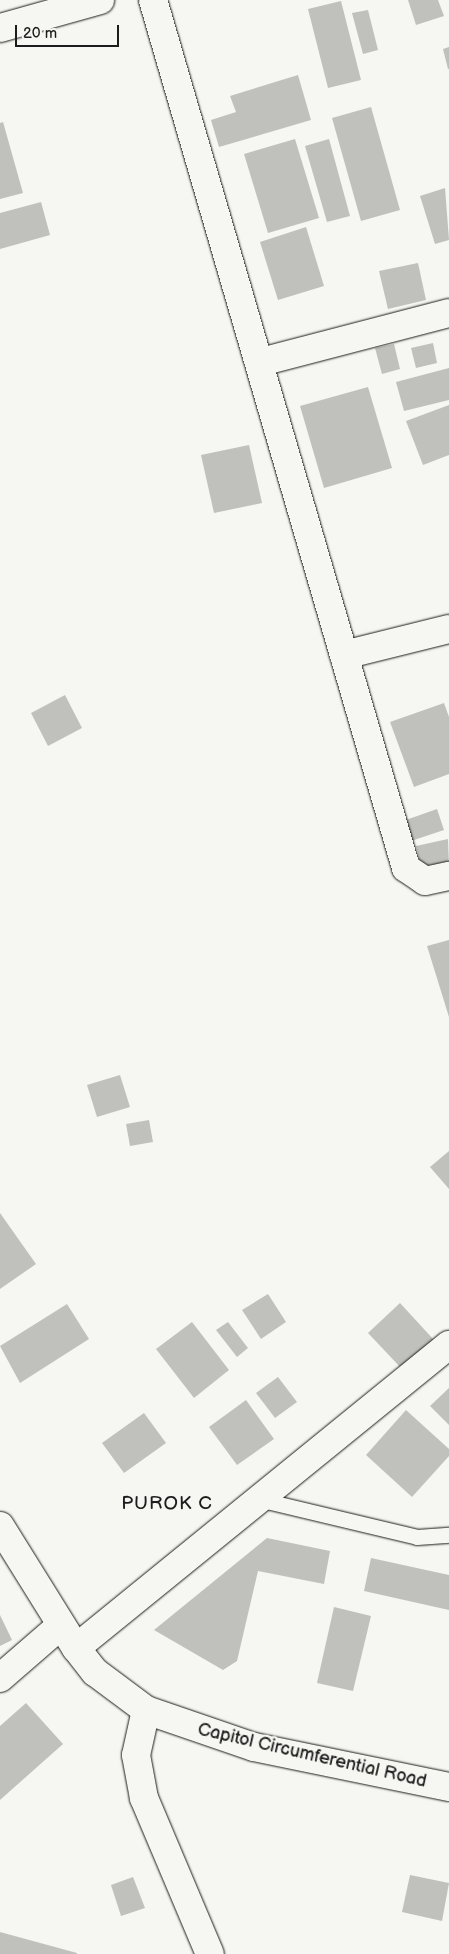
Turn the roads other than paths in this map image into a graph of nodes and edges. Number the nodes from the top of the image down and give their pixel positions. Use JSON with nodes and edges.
{"nodes":[{"id":1,"x":100,"y":0,"type":"edge"},
{"id":2,"x":153,"y":0,"type":"edge"},
{"id":3,"x":0,"y":28,"type":"edge"},
{"id":4,"x":449,"y":312,"type":"edge"},
{"id":5,"x":261,"y":362,"type":"junction"},
{"id":6,"x":449,"y":629,"type":"edge"},
{"id":7,"x":344,"y":655,"type":"junction"},
{"id":8,"x":449,"y":876,"type":"edge"},
{"id":9,"x":449,"y":1345,"type":"edge"},
{"id":10,"x":257,"y":1498,"type":"junction"},
{"id":11,"x":0,"y":1526,"type":"edge"},
{"id":12,"x":449,"y":1535,"type":"edge"},
{"id":13,"x":60,"y":1626,"type":"junction"},
{"id":14,"x":76,"y":1648,"type":"junction"},
{"id":15,"x":0,"y":1678,"type":"edge"},
{"id":16,"x":146,"y":1710,"type":"junction"},
{"id":17,"x":449,"y":1787,"type":"edge"},
{"id":18,"x":210,"y":1954,"type":"edge"}],
"edges":[{"from":1,"to":3,"type":"street"},
{"from":2,"to":5,"type":"street"},
{"from":4,"to":5,"type":"street"},
{"from":5,"to":7,"type":"street"},
{"from":6,"to":7,"type":"street"},
{"from":7,"to":8,"type":"street"},
{"from":9,"to":10,"type":"street"},
{"from":10,"to":12,"type":"lane"},
{"from":10,"to":14,"type":"street"},
{"from":11,"to":13,"type":"street","name":"Capitol Circumferential Road"},
{"from":13,"to":14,"type":"street","name":"Capitol Circumferential Road"},
{"from":13,"to":15,"type":"street"},
{"from":14,"to":16,"type":"street","name":"Capitol Circumferential Road"},
{"from":16,"to":17,"type":"street","name":"Capitol Circumferential Road"},
{"from":16,"to":18,"type":"street"}]}
